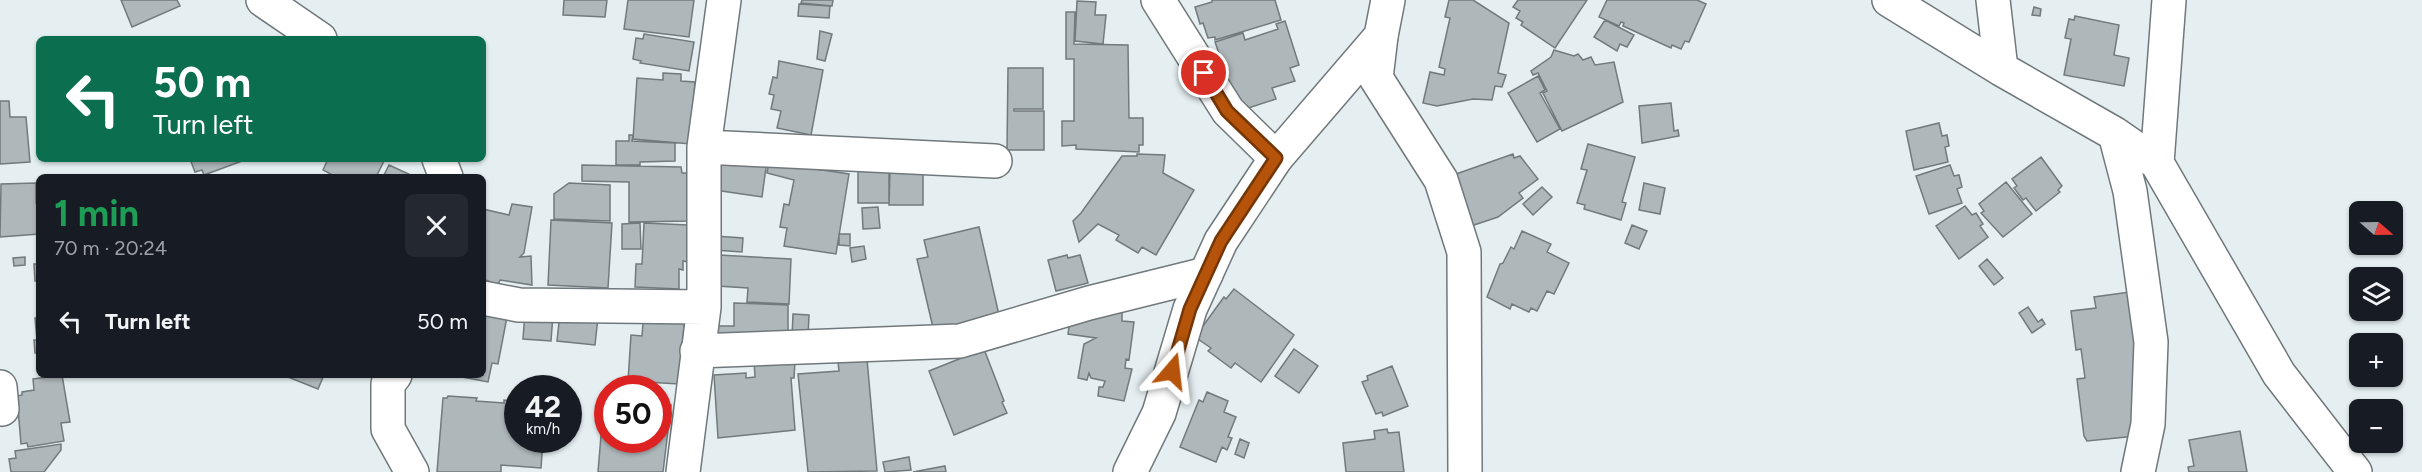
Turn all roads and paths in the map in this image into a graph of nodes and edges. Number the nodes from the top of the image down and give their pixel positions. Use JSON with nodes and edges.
{"nodes":[{"id":1,"x":263,"y":0,"type":"edge"},
{"id":2,"x":724,"y":0,"type":"edge"},
{"id":3,"x":1158,"y":0,"type":"edge"},
{"id":4,"x":1388,"y":0,"type":"edge"},
{"id":5,"x":1889,"y":0,"type":"edge"},
{"id":6,"x":1993,"y":0,"type":"edge"},
{"id":7,"x":2169,"y":0,"type":"edge"},
{"id":8,"x":316,"y":36,"type":"edge"},
{"id":9,"x":1381,"y":36,"type":"junction"},
{"id":10,"x":2001,"y":69,"type":"junction"},
{"id":11,"x":2115,"y":134,"type":"junction"},
{"id":12,"x":704,"y":147,"type":"junction"},
{"id":13,"x":1276,"y":158,"type":"junction"},
{"id":14,"x":996,"y":161,"type":"dead end"},
{"id":15,"x":2157,"y":163,"type":"junction"},
{"id":16,"x":1206,"y":274,"type":"junction"},
{"id":17,"x":486,"y":299,"type":"edge"},
{"id":18,"x":704,"y":307,"type":"junction"},
{"id":19,"x":697,"y":351,"type":"junction"},
{"id":20,"x":393,"y":378,"type":"edge"},
{"id":21,"x":412,"y":472,"type":"edge"},
{"id":22,"x":682,"y":472,"type":"edge"},
{"id":23,"x":1130,"y":472,"type":"edge"},
{"id":24,"x":1465,"y":472,"type":"edge"},
{"id":25,"x":2138,"y":472,"type":"edge"},
{"id":26,"x":2355,"y":472,"type":"edge"}],
"edges":[{"from":1,"to":8,"type":"street"},
{"from":2,"to":12,"type":"street"},
{"from":3,"to":13,"type":"street"},
{"from":4,"to":9,"type":"street"},
{"from":5,"to":10,"type":"street"},
{"from":6,"to":10,"type":"street"},
{"from":7,"to":15,"type":"street"},
{"from":9,"to":13,"type":"street"},
{"from":9,"to":24,"type":"street"},
{"from":10,"to":11,"type":"street"},
{"from":11,"to":15,"type":"street"},
{"from":11,"to":25,"type":"street"},
{"from":12,"to":14,"type":"street"},
{"from":12,"to":18,"type":"street"},
{"from":13,"to":16,"type":"street"},
{"from":15,"to":26,"type":"street"},
{"from":16,"to":19,"type":"street"},
{"from":16,"to":23,"type":"street"},
{"from":17,"to":18,"type":"street"},
{"from":18,"to":19,"type":"street"},
{"from":19,"to":22,"type":"street"},
{"from":20,"to":21,"type":"street"}]}
